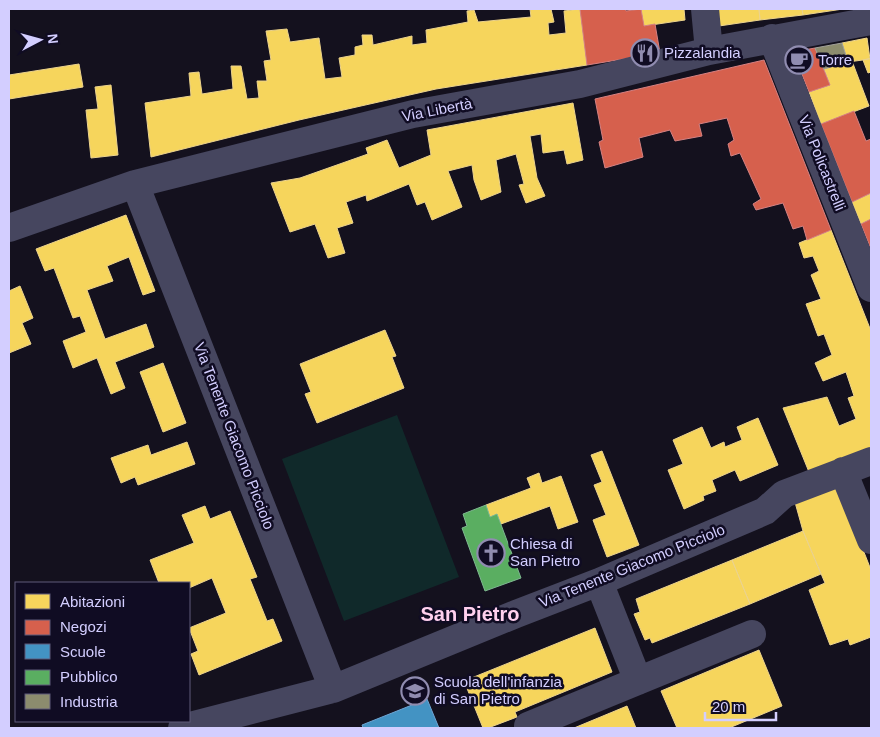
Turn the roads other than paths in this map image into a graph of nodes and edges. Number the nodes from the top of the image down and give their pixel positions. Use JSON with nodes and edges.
{"nodes":[{"id":1,"x":705,"y":9,"type":"edge"},
{"id":2,"x":871,"y":21,"type":"edge"},
{"id":3,"x":772,"y":38,"type":"junction"},
{"id":4,"x":709,"y":51,"type":"junction"},
{"id":5,"x":135,"y":184,"type":"junction"},
{"id":6,"x":9,"y":228,"type":"edge"},
{"id":7,"x":871,"y":288,"type":"edge"},
{"id":8,"x":871,"y":461,"type":"edge"},
{"id":9,"x":843,"y":471,"type":"junction"},
{"id":10,"x":871,"y":540,"type":"edge"},
{"id":11,"x":599,"y":582,"type":"junction"},
{"id":12,"x":752,"y":634,"type":"dead end"},
{"id":13,"x":638,"y":681,"type":"junction"},
{"id":14,"x":333,"y":689,"type":"junction"},
{"id":15,"x":528,"y":726,"type":"dead end"},
{"id":16,"x":182,"y":728,"type":"edge"}],
"edges":[{"from":1,"to":4,"type":"street"},
{"from":2,"to":3,"type":"street","name":"Via Libertà"},
{"from":3,"to":4,"type":"street","name":"Via Libertà"},
{"from":3,"to":7,"type":"street","name":"Via Policastrelli"},
{"from":4,"to":5,"type":"street","name":"Via Libertà"},
{"from":5,"to":6,"type":"street","name":"Via Libertà"},
{"from":5,"to":14,"type":"street","name":"Via Tenente Giacomo Picciolo"},
{"from":8,"to":9,"type":"street","name":"Via Tenente Giacomo Picciolo"},
{"from":9,"to":10,"type":"street"},
{"from":9,"to":11,"type":"street","name":"Via Tenente Giacomo Picciolo"},
{"from":11,"to":13,"type":"street"},
{"from":11,"to":14,"type":"street","name":"Via Tenente Giacomo Picciolo"},
{"from":12,"to":13,"type":"street"},
{"from":13,"to":15,"type":"street"},
{"from":14,"to":16,"type":"street","name":"Via Tenente Giacomo Picciolo"}]}
